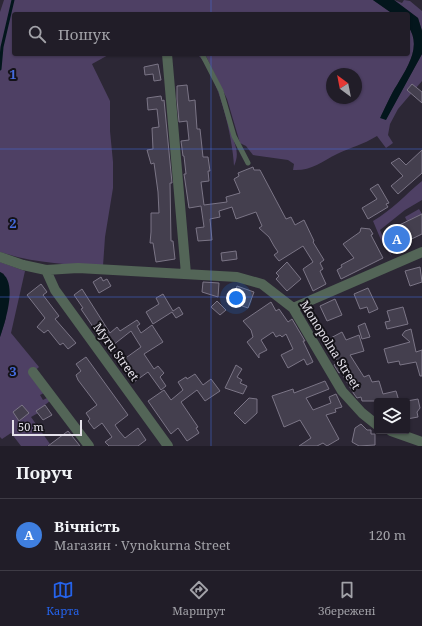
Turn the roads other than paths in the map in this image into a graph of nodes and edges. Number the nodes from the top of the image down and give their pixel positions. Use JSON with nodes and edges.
{"nodes":[{"id":1,"x":167,"y":56,"type":"edge"},
{"id":2,"x":203,"y":56,"type":"edge"},
{"id":3,"x":248,"y":163,"type":"dead end"},
{"id":4,"x":422,"y":252,"type":"edge"},
{"id":5,"x":0,"y":257,"type":"edge"},
{"id":6,"x":46,"y":270,"type":"junction"},
{"id":7,"x":186,"y":274,"type":"junction"},
{"id":8,"x":293,"y":308,"type":"junction"},
{"id":9,"x":32,"y":372,"type":"dead end"},
{"id":10,"x":374,"y":422,"type":"edge"},
{"id":11,"x":399,"y":434,"type":"edge"},
{"id":12,"x":422,"y":442,"type":"edge"},
{"id":13,"x":89,"y":446,"type":"edge"},
{"id":14,"x":168,"y":446,"type":"edge"}],
"edges":[{"from":1,"to":7,"type":"street"},
{"from":2,"to":3,"type":"lane"},
{"from":4,"to":8,"type":"street"},
{"from":5,"to":6,"type":"street","name":"Monopolna Street"},
{"from":6,"to":7,"type":"street","name":"Monopolna Street"},
{"from":6,"to":14,"type":"street","name":"Myru Street"},
{"from":7,"to":8,"type":"street","name":"Monopolna Street"},
{"from":8,"to":10,"type":"street","name":"Monopolna Street"},
{"from":9,"to":13,"type":"street"},
{"from":11,"to":12,"type":"street"}]}
